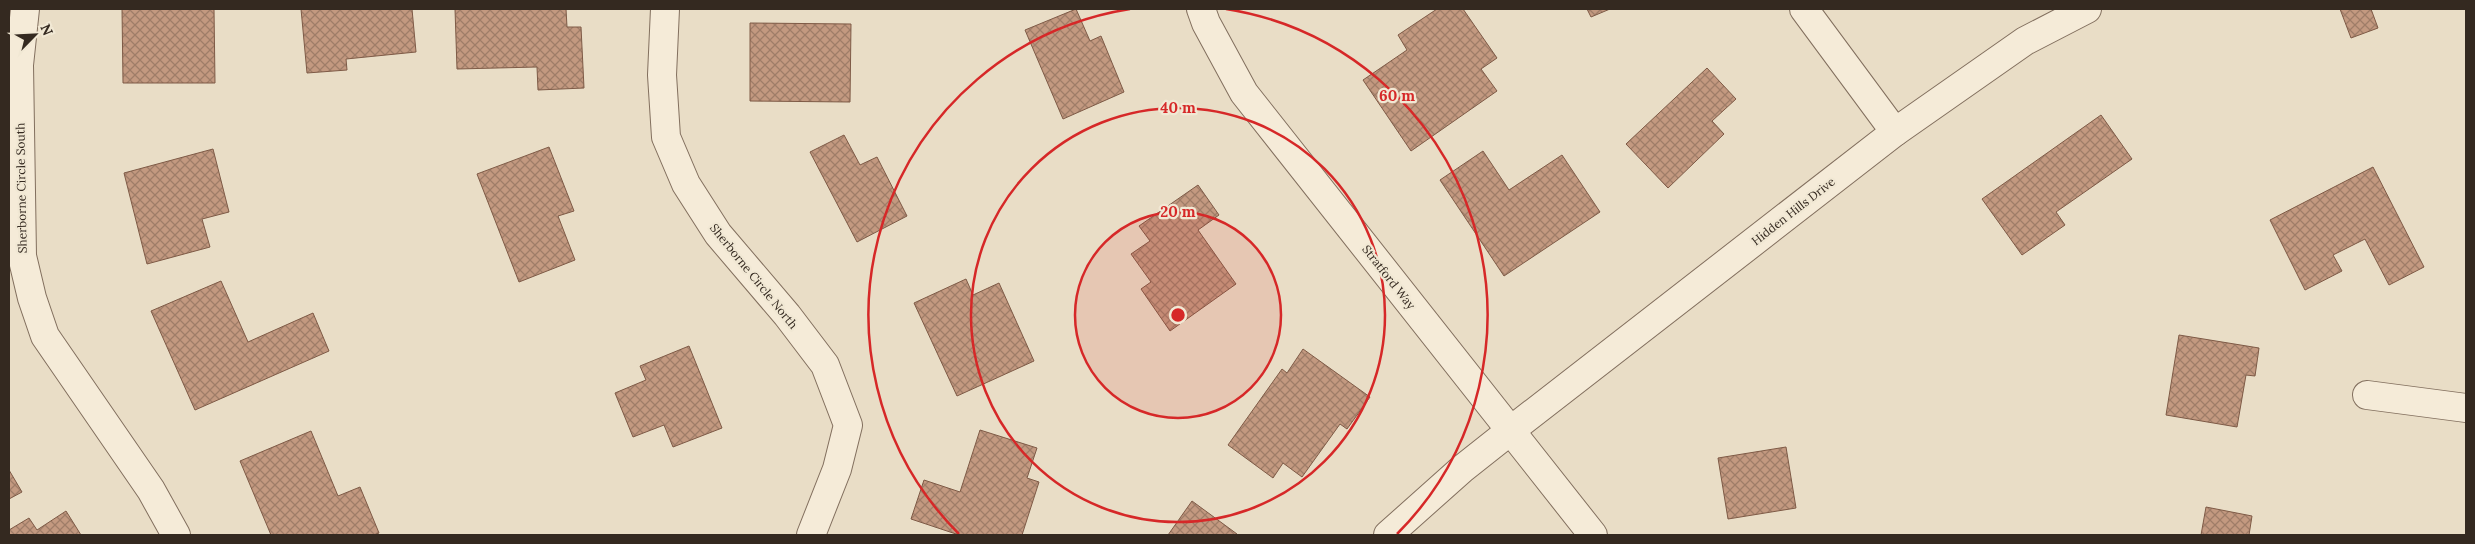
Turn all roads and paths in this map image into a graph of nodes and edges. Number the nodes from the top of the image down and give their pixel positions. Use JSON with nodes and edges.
{"nodes":[{"id":1,"x":25,"y":9,"type":"edge"},
{"id":2,"x":665,"y":9,"type":"edge"},
{"id":3,"x":1201,"y":9,"type":"edge"},
{"id":4,"x":1804,"y":9,"type":"edge"},
{"id":5,"x":2087,"y":9,"type":"edge"},
{"id":6,"x":1895,"y":132,"type":"junction"},
{"id":7,"x":2367,"y":395,"type":"dead end"},
{"id":8,"x":2466,"y":408,"type":"edge"},
{"id":9,"x":1510,"y":431,"type":"junction"},
{"id":10,"x":176,"y":535,"type":"edge"},
{"id":11,"x":811,"y":535,"type":"edge"},
{"id":12,"x":1388,"y":535,"type":"edge"},
{"id":13,"x":1593,"y":535,"type":"edge"}],
"edges":[{"from":1,"to":10,"type":"street","name":"Sherborne Circle South"},
{"from":2,"to":11,"type":"street","name":"Sherborne Circle North"},
{"from":3,"to":9,"type":"street","name":"Stratford Way"},
{"from":4,"to":6,"type":"street"},
{"from":5,"to":6,"type":"street","name":"Hidden Hills Drive"},
{"from":6,"to":9,"type":"street","name":"Hidden Hills Drive"},
{"from":7,"to":8,"type":"street"},
{"from":9,"to":12,"type":"street","name":"Hidden Hills Drive"},
{"from":9,"to":13,"type":"street","name":"Stratford Way"}]}
